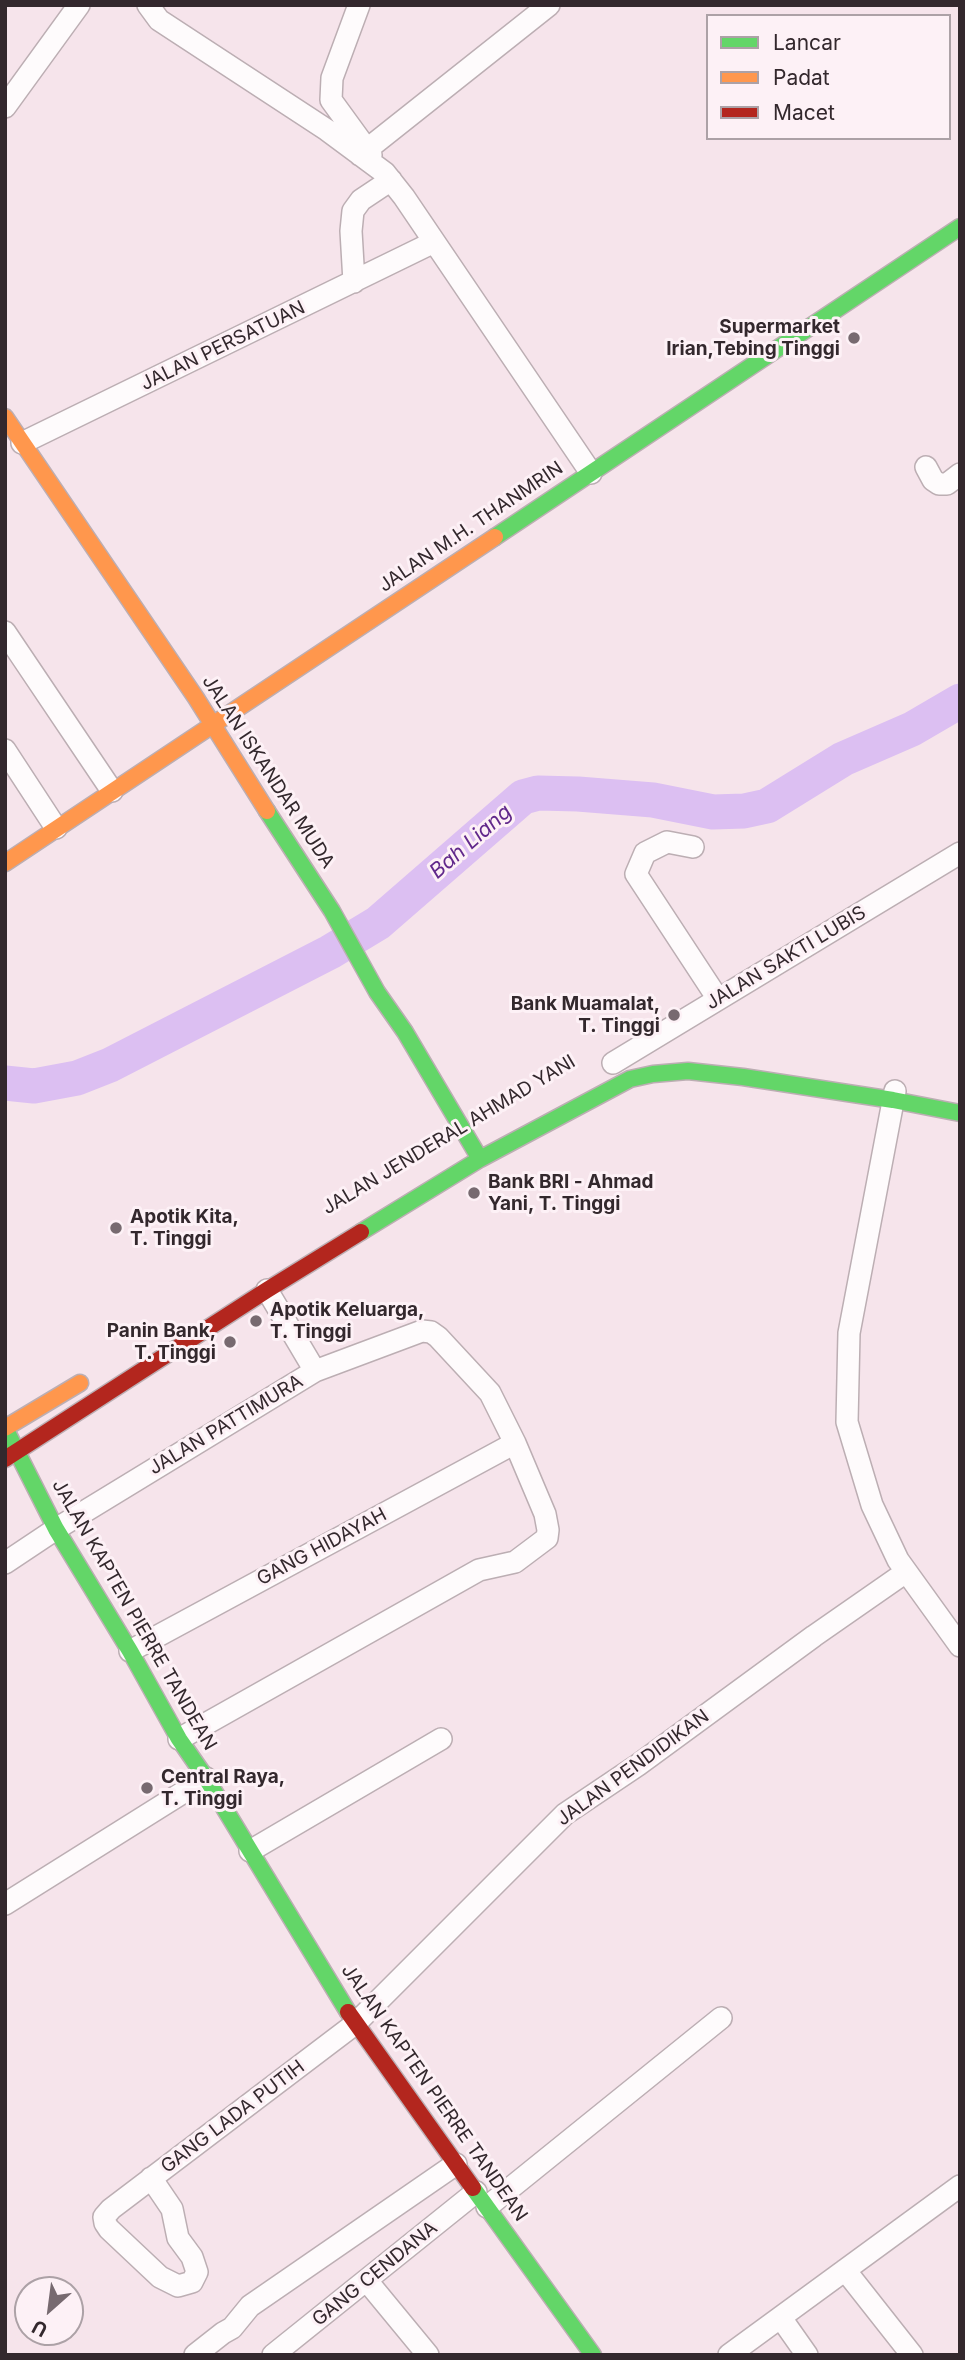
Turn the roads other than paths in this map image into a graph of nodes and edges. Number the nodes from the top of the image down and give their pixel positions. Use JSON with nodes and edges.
{"nodes":[{"id":1,"x":79,"y":5,"type":"edge"},
{"id":2,"x":148,"y":5,"type":"edge"},
{"id":3,"x":359,"y":5,"type":"edge"},
{"id":4,"x":549,"y":5,"type":"edge"},
{"id":5,"x":5,"y":107,"type":"edge"},
{"id":6,"x":363,"y":153,"type":"junction"},
{"id":7,"x":388,"y":176,"type":"junction"},
{"id":8,"x":960,"y":227,"type":"edge"},
{"id":9,"x":429,"y":245,"type":"junction"},
{"id":10,"x":354,"y":282,"type":"junction"},
{"id":11,"x":5,"y":417,"type":"edge"},
{"id":12,"x":22,"y":443,"type":"junction"},
{"id":13,"x":926,"y":467,"type":"dead end"},
{"id":14,"x":591,"y":472,"type":"junction"},
{"id":15,"x":960,"y":474,"type":"edge"},
{"id":16,"x":5,"y":632,"type":"edge"},
{"id":17,"x":212,"y":725,"type":"junction"},
{"id":18,"x":5,"y":750,"type":"edge"},
{"id":19,"x":112,"y":791,"type":"junction"},
{"id":20,"x":56,"y":828,"type":"junction"},
{"id":21,"x":693,"y":847,"type":"dead end"},
{"id":22,"x":960,"y":853,"type":"edge"},
{"id":23,"x":5,"y":863,"type":"edge"},
{"id":24,"x":718,"y":999,"type":"junction"},
{"id":25,"x":669,"y":1050,"type":"dead end"},
{"id":26,"x":607,"y":1066,"type":"joint"},
{"id":27,"x":870,"y":1080,"type":"dead end"},
{"id":28,"x":895,"y":1093,"type":"junction"},
{"id":29,"x":960,"y":1097,"type":"edge"},
{"id":30,"x":960,"y":1113,"type":"edge"},
{"id":31,"x":480,"y":1159,"type":"junction"},
{"id":32,"x":267,"y":1290,"type":"junction"},
{"id":33,"x":315,"y":1371,"type":"junction"},
{"id":34,"x":97,"y":1372,"type":"dead end"},
{"id":35,"x":5,"y":1428,"type":"edge"},
{"id":36,"x":515,"y":1443,"type":"junction"},
{"id":37,"x":11,"y":1455,"type":"edge"},
{"id":38,"x":56,"y":1529,"type":"junction"},
{"id":39,"x":5,"y":1563,"type":"edge"},
{"id":40,"x":906,"y":1572,"type":"junction"},
{"id":41,"x":960,"y":1646,"type":"edge"},
{"id":42,"x":130,"y":1651,"type":"junction"},
{"id":43,"x":441,"y":1739,"type":"dead end"},
{"id":44,"x":179,"y":1740,"type":"junction"},
{"id":45,"x":206,"y":1778,"type":"junction"},
{"id":46,"x":250,"y":1852,"type":"junction"},
{"id":47,"x":5,"y":1904,"type":"edge"},
{"id":48,"x":721,"y":2018,"type":"dead end"},
{"id":49,"x":355,"y":2024,"type":"junction"},
{"id":50,"x":456,"y":2164,"type":"junction"},
{"id":51,"x":151,"y":2178,"type":"junction"},
{"id":52,"x":960,"y":2186,"type":"edge"},
{"id":53,"x":481,"y":2200,"type":"junction"},
{"id":54,"x":845,"y":2270,"type":"junction"},
{"id":55,"x":367,"y":2281,"type":"junction"},
{"id":56,"x":781,"y":2318,"type":"junction"},
{"id":57,"x":195,"y":2355,"type":"edge"},
{"id":58,"x":273,"y":2355,"type":"edge"},
{"id":59,"x":428,"y":2355,"type":"edge"},
{"id":60,"x":593,"y":2355,"type":"edge"},
{"id":61,"x":729,"y":2355,"type":"edge"},
{"id":62,"x":807,"y":2355,"type":"edge"},
{"id":63,"x":912,"y":2355,"type":"edge"}],
"edges":[{"from":1,"to":5,"type":"street"},
{"from":2,"to":6,"type":"street"},
{"from":3,"to":6,"type":"street"},
{"from":4,"to":6,"type":"street"},
{"from":6,"to":7,"type":"street"},
{"from":7,"to":9,"type":"street"},
{"from":7,"to":10,"type":"street"},
{"from":8,"to":14,"type":"main road","name":"JALAN M.H. THANMRIN"},
{"from":9,"to":10,"type":"street","name":"JALAN PERSATUAN"},
{"from":9,"to":14,"type":"street"},
{"from":10,"to":12,"type":"street","name":"JALAN PERSATUAN"},
{"from":11,"to":12,"type":"main road","name":"JALAN ISKANDAR MUDA"},
{"from":12,"to":17,"type":"main road","name":"JALAN ISKANDAR MUDA"},
{"from":13,"to":15,"type":"street"},
{"from":14,"to":17,"type":"main road","name":"JALAN M.H. THANMRIN"},
{"from":16,"to":19,"type":"street"},
{"from":17,"to":19,"type":"main road","name":"JALAN M.H. THANMRIN"},
{"from":17,"to":31,"type":"main road","name":"JALAN ISKANDAR MUDA"},
{"from":18,"to":20,"type":"street"},
{"from":19,"to":20,"type":"main road","name":"JALAN M.H. THANMRIN"},
{"from":20,"to":23,"type":"main road","name":"JALAN M.H. THANMRIN"},
{"from":21,"to":24,"type":"street"},
{"from":22,"to":24,"type":"street","name":"JALAN SAKTI LUBIS"},
{"from":24,"to":26,"type":"street","name":"JALAN SAKTI LUBIS"},
{"from":25,"to":26,"type":"main road"},
{"from":27,"to":28,"type":"main road","name":"JALAN JENDERAL AHMAD YANI"},
{"from":28,"to":29,"type":"main road","name":"JALAN JENDERAL AHMAD YANI"},
{"from":28,"to":30,"type":"main road","name":"JALAN JENDERAL AHMAD YANI"},
{"from":28,"to":31,"type":"main road","name":"JALAN JENDERAL AHMAD YANI"},
{"from":28,"to":40,"type":"street"},
{"from":31,"to":32,"type":"main road","name":"JALAN JENDERAL AHMAD YANI"},
{"from":32,"to":33,"type":"street","name":"JALAN PATTIMURA"},
{"from":32,"to":37,"type":"main road","name":"JALAN JENDERAL AHMAD YANI"},
{"from":33,"to":36,"type":"street"},
{"from":33,"to":38,"type":"street","name":"JALAN PATTIMURA"},
{"from":34,"to":35,"type":"main road"},
{"from":35,"to":37,"type":"main road","name":"JALAN KAPTEN PIERRE TANDEAN"},
{"from":36,"to":42,"type":"street","name":"GANG HIDAYAH"},
{"from":36,"to":44,"type":"street"},
{"from":37,"to":38,"type":"main road","name":"JALAN KAPTEN PIERRE TANDEAN"},
{"from":38,"to":39,"type":"street","name":"JALAN PATTIMURA"},
{"from":38,"to":42,"type":"main road","name":"JALAN KAPTEN PIERRE TANDEAN"},
{"from":40,"to":41,"type":"street"},
{"from":40,"to":49,"type":"street","name":"JALAN PENDIDIKAN"},
{"from":42,"to":44,"type":"main road","name":"JALAN KAPTEN PIERRE TANDEAN"},
{"from":43,"to":46,"type":"street"},
{"from":44,"to":45,"type":"main road","name":"JALAN KAPTEN PIERRE TANDEAN"},
{"from":45,"to":46,"type":"main road","name":"JALAN KAPTEN PIERRE TANDEAN"},
{"from":45,"to":47,"type":"street"},
{"from":46,"to":49,"type":"main road","name":"JALAN KAPTEN PIERRE TANDEAN"},
{"from":48,"to":53,"type":"street","name":"GANG CENDANA"},
{"from":49,"to":50,"type":"main road","name":"JALAN KAPTEN PIERRE TANDEAN"},
{"from":49,"to":51,"type":"street","name":"GANG LADA PUTIH"},
{"from":50,"to":53,"type":"main road","name":"JALAN KAPTEN PIERRE TANDEAN"},
{"from":50,"to":57,"type":"street"},
{"from":51,"to":51,"type":"street","name":"GANG LADA PUTIH"},
{"from":52,"to":54,"type":"street"},
{"from":53,"to":55,"type":"street","name":"GANG CENDANA"},
{"from":53,"to":60,"type":"main road","name":"JALAN KAPTEN PIERRE TANDEAN"},
{"from":54,"to":56,"type":"street"},
{"from":54,"to":63,"type":"street"},
{"from":55,"to":58,"type":"street","name":"GANG CENDANA"},
{"from":55,"to":59,"type":"street"},
{"from":56,"to":61,"type":"street"},
{"from":56,"to":62,"type":"street"}]}
